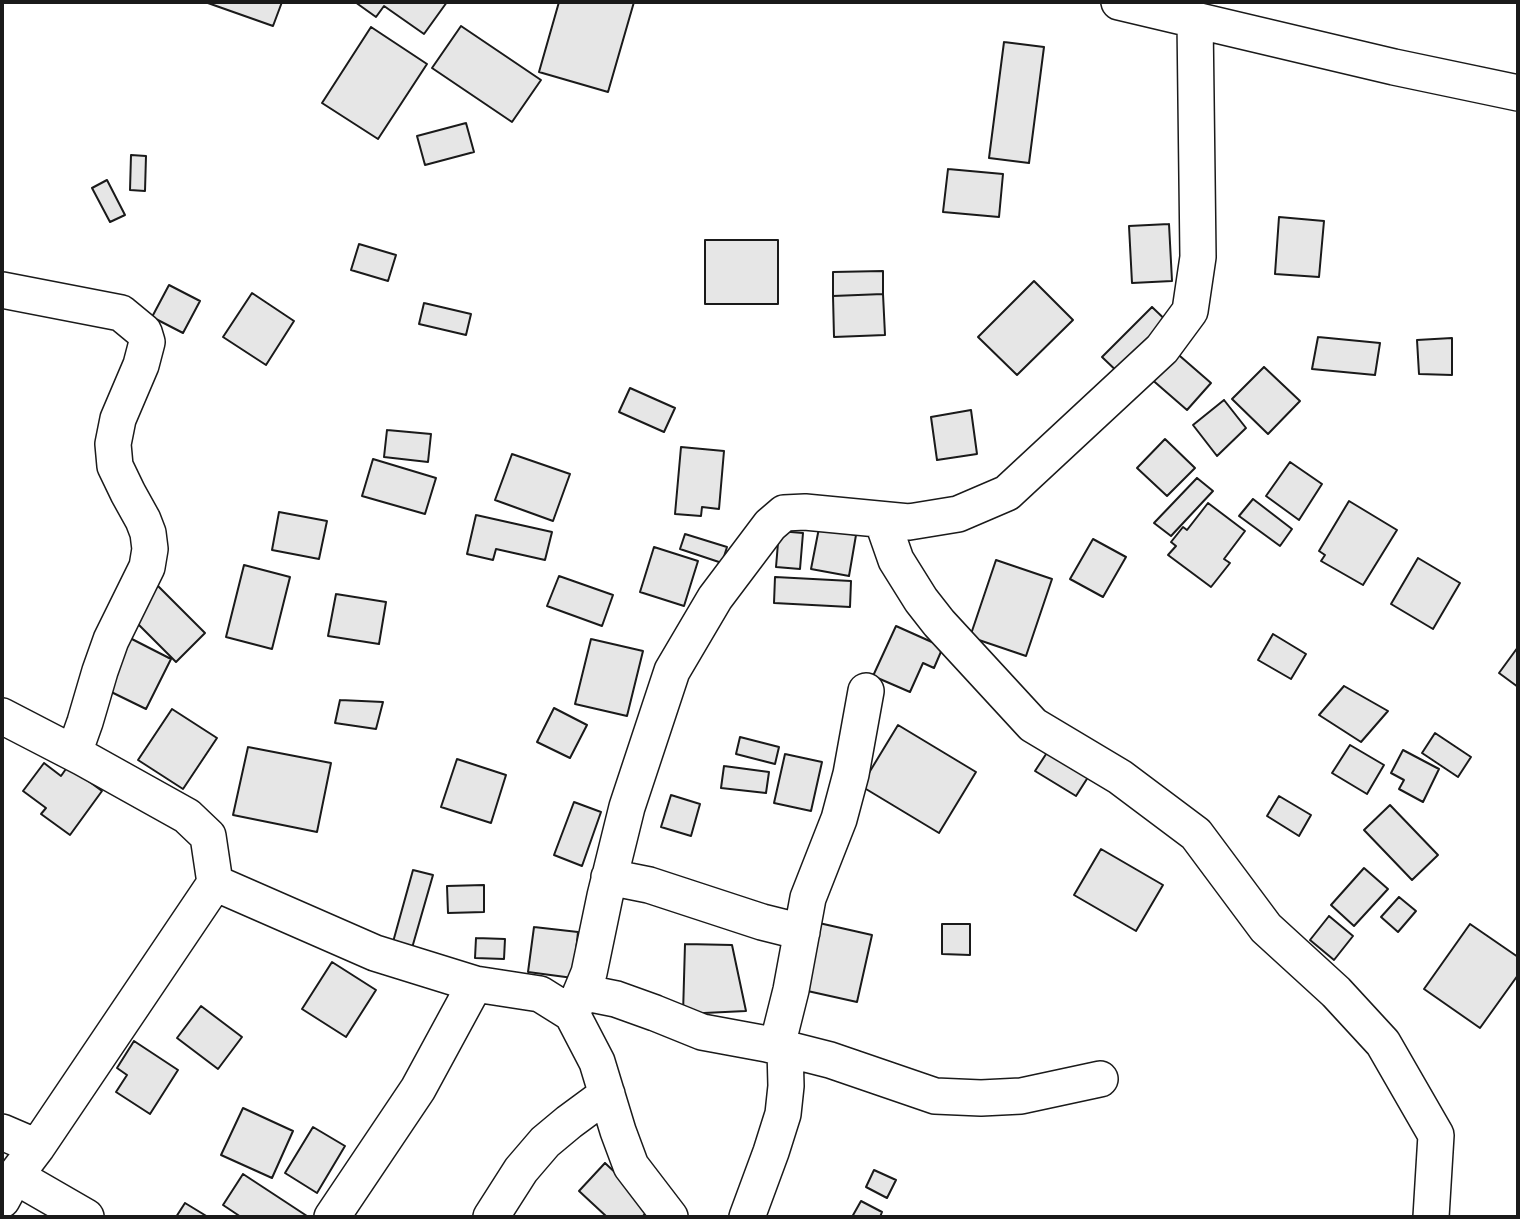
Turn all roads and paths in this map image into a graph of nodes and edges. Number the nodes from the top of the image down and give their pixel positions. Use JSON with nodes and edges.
{"nodes":[{"id":1,"x":1119,"y":2,"type":"edge"},
{"id":2,"x":1195,"y":19,"type":"junction"},
{"id":3,"x":1518,"y":93,"type":"edge"},
{"id":4,"x":2,"y":290,"type":"edge"},
{"id":5,"x":882,"y":520,"type":"junction"},
{"id":6,"x":866,"y":691,"type":"dead end"},
{"id":7,"x":2,"y":716,"type":"edge"},
{"id":8,"x":74,"y":753,"type":"junction"},
{"id":9,"x":610,"y":877,"type":"junction"},
{"id":10,"x":215,"y":883,"type":"junction"},
{"id":11,"x":802,"y":932,"type":"junction"},
{"id":12,"x":475,"y":984,"type":"junction"},
{"id":13,"x":577,"y":1003,"type":"junction"},
{"id":14,"x":781,"y":1047,"type":"junction"},
{"id":15,"x":1100,"y":1079,"type":"dead end"},
{"id":16,"x":607,"y":1094,"type":"junction"},
{"id":17,"x":2,"y":1132,"type":"edge"},
{"id":18,"x":37,"y":1147,"type":"junction"},
{"id":19,"x":9,"y":1188,"type":"edge"},
{"id":20,"x":86,"y":1217,"type":"edge"},
{"id":21,"x":332,"y":1217,"type":"edge"},
{"id":22,"x":491,"y":1217,"type":"edge"},
{"id":23,"x":670,"y":1217,"type":"edge"},
{"id":24,"x":747,"y":1217,"type":"edge"},
{"id":25,"x":1431,"y":1217,"type":"edge"}],
"edges":[{"from":1,"to":2,"type":"street"},
{"from":2,"to":3,"type":"street"},
{"from":2,"to":5,"type":"street"},
{"from":4,"to":8,"type":"street"},
{"from":5,"to":9,"type":"street"},
{"from":5,"to":25,"type":"street"},
{"from":6,"to":11,"type":"street"},
{"from":7,"to":8,"type":"street"},
{"from":8,"to":10,"type":"street"},
{"from":9,"to":11,"type":"street"},
{"from":9,"to":13,"type":"street"},
{"from":10,"to":12,"type":"street"},
{"from":10,"to":18,"type":"street"},
{"from":11,"to":14,"type":"street"},
{"from":12,"to":13,"type":"street"},
{"from":12,"to":21,"type":"street"},
{"from":13,"to":14,"type":"street"},
{"from":13,"to":16,"type":"street"},
{"from":14,"to":15,"type":"street"},
{"from":14,"to":24,"type":"street"},
{"from":16,"to":22,"type":"street"},
{"from":16,"to":23,"type":"street"},
{"from":17,"to":18,"type":"street"},
{"from":18,"to":19,"type":"street"},
{"from":19,"to":20,"type":"street"}]}
